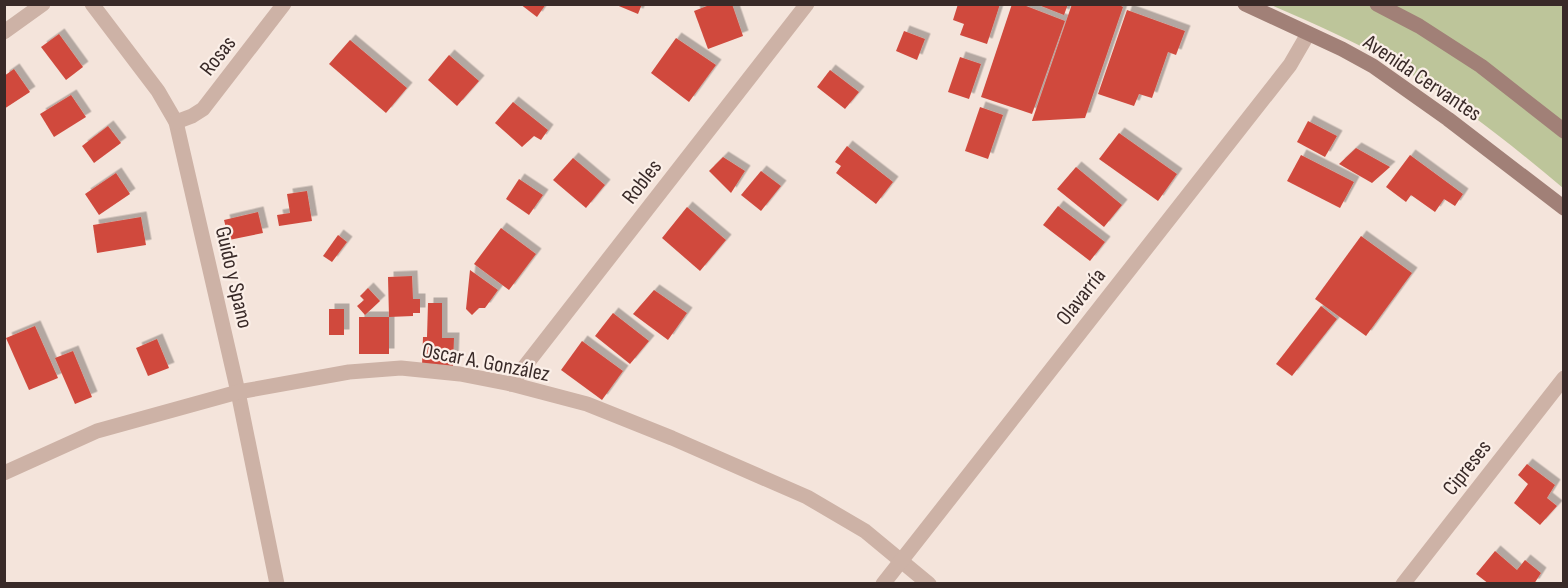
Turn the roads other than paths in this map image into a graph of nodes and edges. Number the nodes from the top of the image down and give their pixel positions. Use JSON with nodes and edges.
{"nodes":[{"id":1,"x":43,"y":4,"type":"edge"},
{"id":2,"x":92,"y":4,"type":"edge"},
{"id":3,"x":284,"y":4,"type":"edge"},
{"id":4,"x":807,"y":4,"type":"edge"},
{"id":5,"x":1245,"y":4,"type":"edge"},
{"id":6,"x":1377,"y":4,"type":"edge"},
{"id":7,"x":4,"y":32,"type":"edge"},
{"id":8,"x":1308,"y":34,"type":"junction"},
{"id":9,"x":176,"y":122,"type":"junction"},
{"id":10,"x":1563,"y":131,"type":"edge"},
{"id":11,"x":1563,"y":208,"type":"edge"},
{"id":12,"x":1563,"y":378,"type":"edge"},
{"id":13,"x":511,"y":384,"type":"junction"},
{"id":14,"x":238,"y":392,"type":"junction"},
{"id":15,"x":4,"y":472,"type":"edge"},
{"id":16,"x":902,"y":560,"type":"junction"},
{"id":17,"x":277,"y":584,"type":"edge"},
{"id":18,"x":883,"y":584,"type":"edge"},
{"id":19,"x":929,"y":584,"type":"edge"},
{"id":20,"x":1403,"y":584,"type":"edge"}],
"edges":[{"from":1,"to":7,"type":"street"},
{"from":2,"to":9,"type":"street","name":"Guido y Spano"},
{"from":3,"to":9,"type":"street","name":"Rosas"},
{"from":4,"to":13,"type":"street","name":"Robles"},
{"from":5,"to":8,"type":"street","name":"Avenida Cervantes"},
{"from":6,"to":10,"type":"street","name":"Avenida Cervantes"},
{"from":8,"to":11,"type":"street","name":"Avenida Cervantes"},
{"from":8,"to":16,"type":"street","name":"Olavarría"},
{"from":9,"to":14,"type":"street","name":"Guido y Spano"},
{"from":12,"to":20,"type":"street","name":"Cipreses"},
{"from":13,"to":14,"type":"street","name":"Oscar A. González"},
{"from":13,"to":16,"type":"street","name":"Oscar A. González"},
{"from":14,"to":15,"type":"street","name":"Oscar A. González"},
{"from":14,"to":17,"type":"street","name":"Guido y Spano"},
{"from":16,"to":18,"type":"street","name":"Olavarría"},
{"from":16,"to":19,"type":"street","name":"Oscar A. González"}]}
